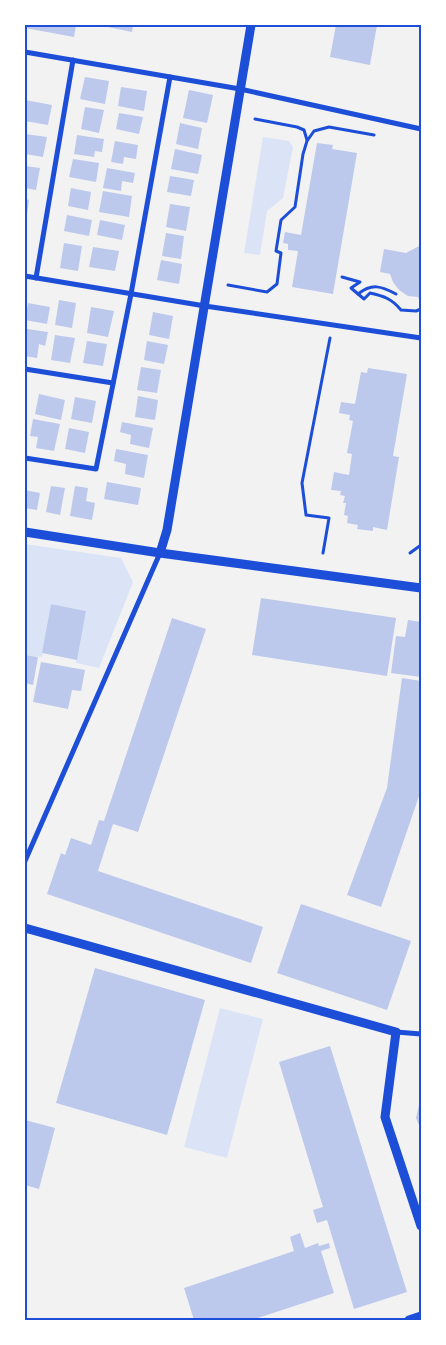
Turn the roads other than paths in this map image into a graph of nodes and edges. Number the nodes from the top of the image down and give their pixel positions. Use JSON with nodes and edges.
{"nodes":[{"id":1,"x":251,"y":25,"type":"edge"},
{"id":2,"x":25,"y":52,"type":"edge"},
{"id":3,"x":73,"y":60,"type":"junction"},
{"id":4,"x":170,"y":77,"type":"junction"},
{"id":5,"x":240,"y":89,"type":"junction"},
{"id":6,"x":421,"y":129,"type":"edge"},
{"id":7,"x":25,"y":276,"type":"edge"},
{"id":8,"x":36,"y":278,"type":"junction"},
{"id":9,"x":131,"y":294,"type":"junction"},
{"id":10,"x":205,"y":306,"type":"junction"},
{"id":11,"x":421,"y":338,"type":"edge"},
{"id":12,"x":25,"y":369,"type":"edge"},
{"id":13,"x":113,"y":383,"type":"junction"},
{"id":14,"x":25,"y":458,"type":"edge"},
{"id":15,"x":25,"y":532,"type":"edge"},
{"id":16,"x":160,"y":553,"type":"junction"},
{"id":17,"x":421,"y":588,"type":"edge"},
{"id":18,"x":25,"y":861,"type":"edge"},
{"id":19,"x":25,"y":928,"type":"edge"},
{"id":20,"x":396,"y":1032,"type":"junction"},
{"id":21,"x":421,"y":1034,"type":"edge"},
{"id":22,"x":421,"y":1226,"type":"edge"},
{"id":23,"x":421,"y":1316,"type":"edge"},
{"id":24,"x":409,"y":1320,"type":"edge"}],
"edges":[{"from":1,"to":5,"type":"street"},
{"from":2,"to":3,"type":"street"},
{"from":3,"to":4,"type":"street"},
{"from":3,"to":8,"type":"street"},
{"from":4,"to":5,"type":"street"},
{"from":4,"to":9,"type":"street"},
{"from":5,"to":6,"type":"street"},
{"from":5,"to":10,"type":"street"},
{"from":7,"to":8,"type":"street"},
{"from":8,"to":9,"type":"street"},
{"from":9,"to":10,"type":"street"},
{"from":9,"to":13,"type":"street"},
{"from":10,"to":11,"type":"street"},
{"from":10,"to":16,"type":"street"},
{"from":12,"to":13,"type":"street"},
{"from":13,"to":14,"type":"street"},
{"from":15,"to":16,"type":"street"},
{"from":16,"to":17,"type":"street"},
{"from":16,"to":18,"type":"street"},
{"from":19,"to":20,"type":"street"},
{"from":20,"to":21,"type":"street"},
{"from":20,"to":22,"type":"street"},
{"from":23,"to":24,"type":"street"}]}
